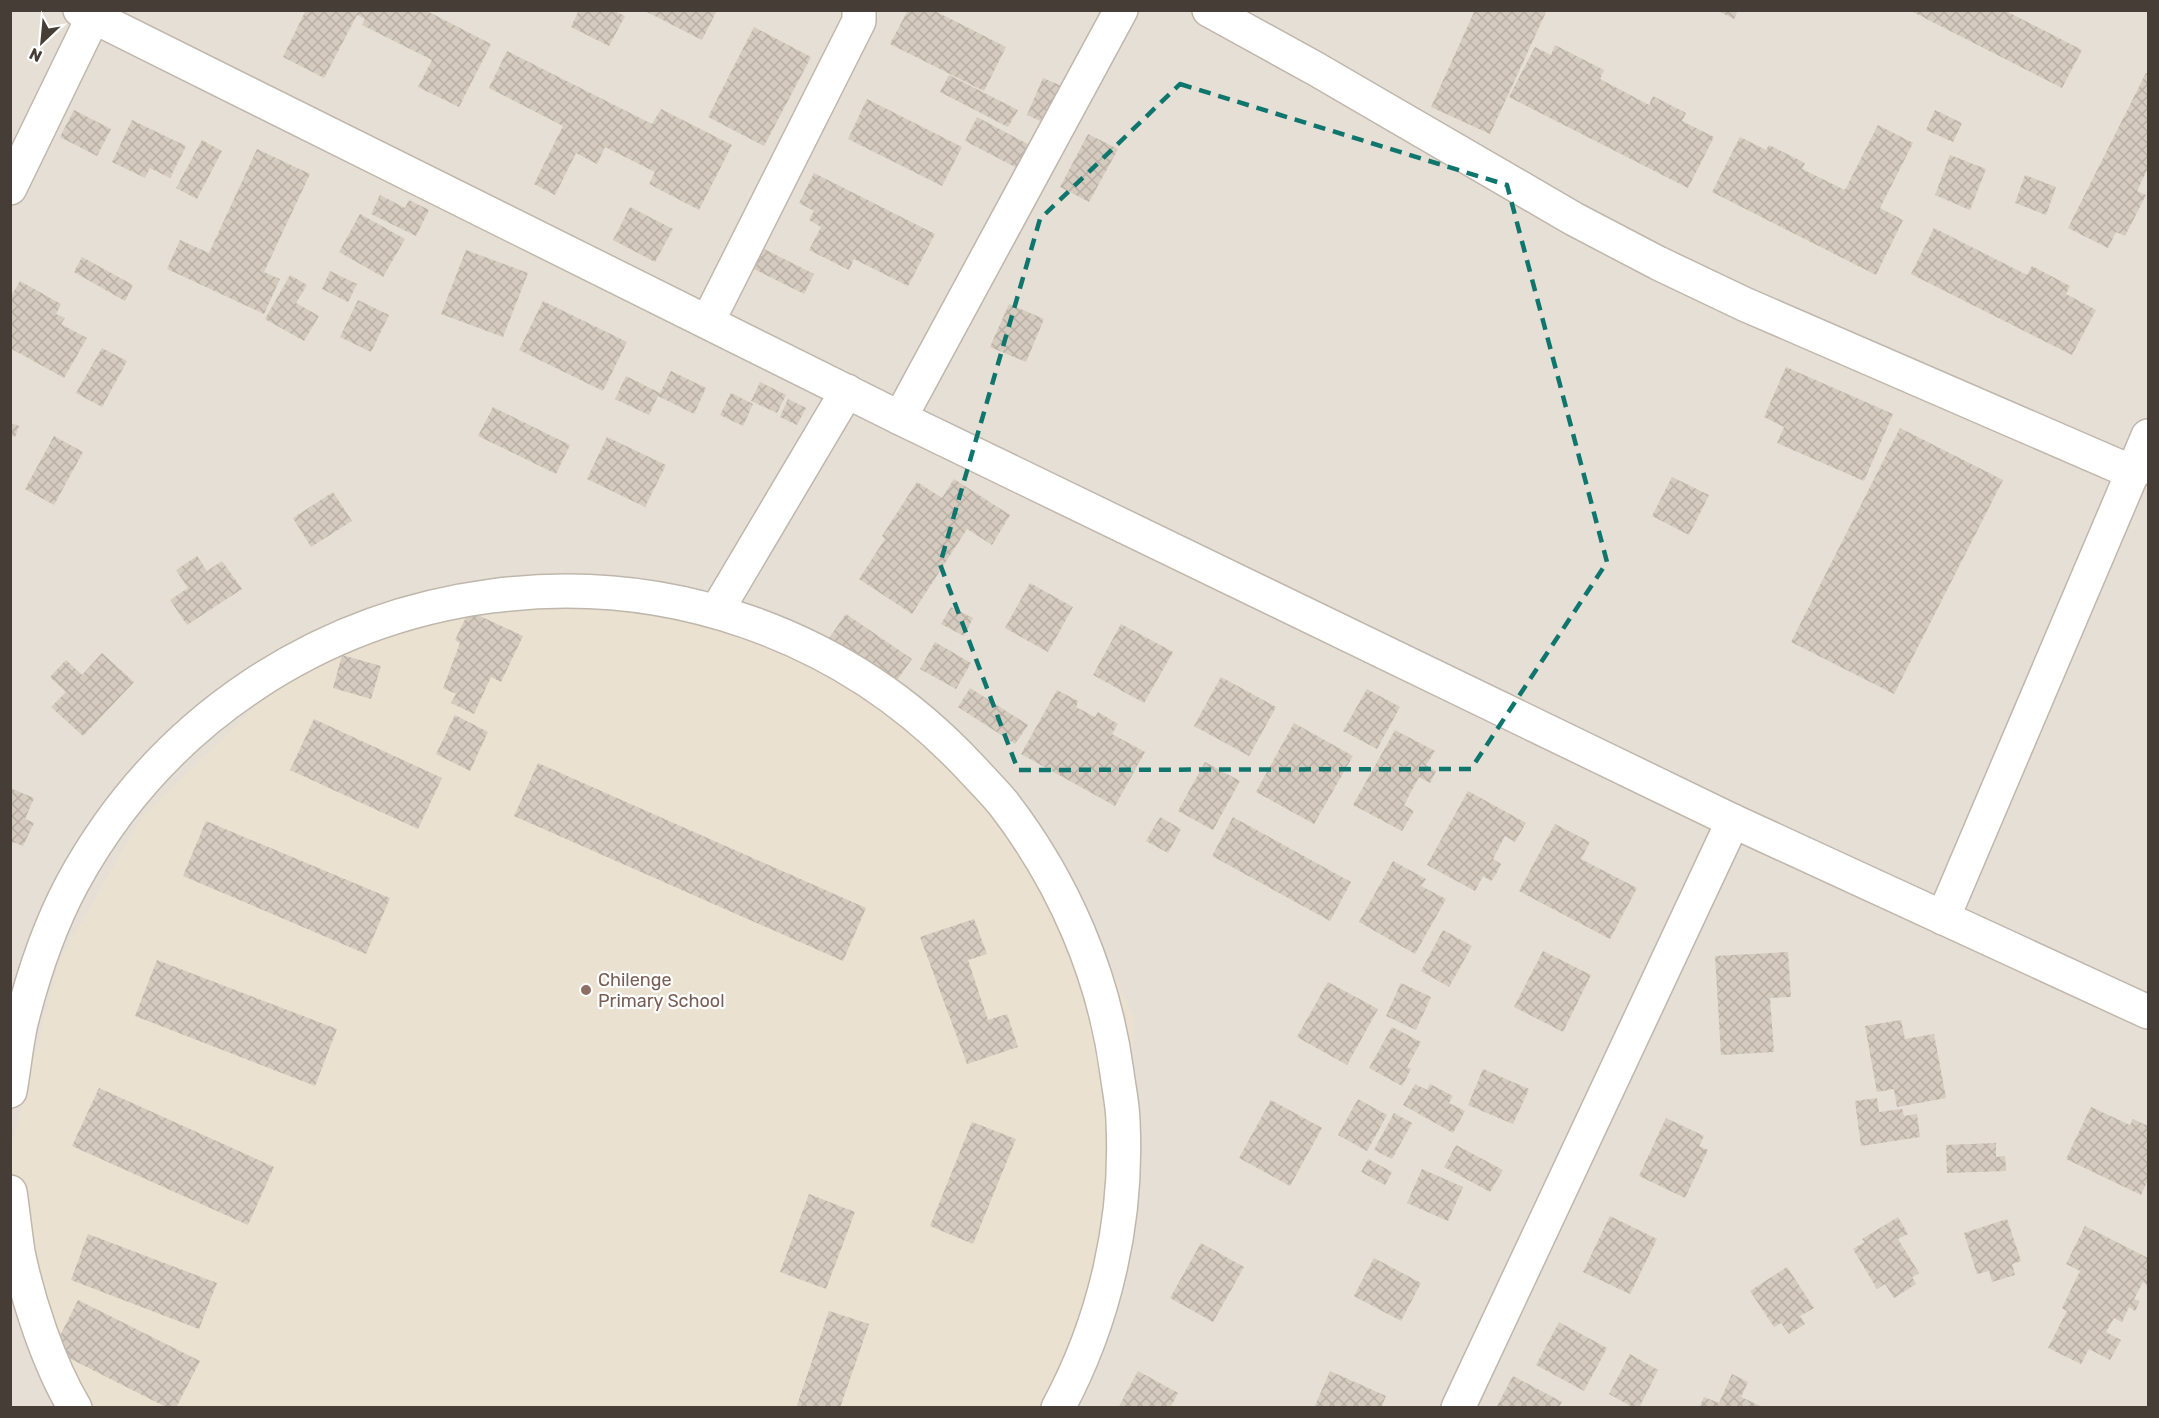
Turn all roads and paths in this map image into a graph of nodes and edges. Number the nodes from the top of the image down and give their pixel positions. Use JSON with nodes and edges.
{"nodes":[{"id":1,"x":859,"y":10,"type":"edge"},
{"id":2,"x":1121,"y":10,"type":"edge"},
{"id":3,"x":1209,"y":10,"type":"edge"},
{"id":4,"x":87,"y":14,"type":"edge"},
{"id":5,"x":10,"y":188,"type":"edge"},
{"id":6,"x":708,"y":321,"type":"junction"},
{"id":7,"x":847,"y":391,"type":"junction"},
{"id":8,"x":900,"y":418,"type":"junction"},
{"id":9,"x":2148,"y":436,"type":"edge"},
{"id":10,"x":2134,"y":473,"type":"junction"},
{"id":11,"x":716,"y":612,"type":"junction"},
{"id":12,"x":1733,"y":821,"type":"junction"},
{"id":13,"x":1943,"y":918,"type":"junction"},
{"id":14,"x":2148,"y":1012,"type":"edge"},
{"id":15,"x":10,"y":1091,"type":"edge"},
{"id":16,"x":10,"y":1192,"type":"edge"},
{"id":17,"x":75,"y":1407,"type":"edge"},
{"id":18,"x":1058,"y":1407,"type":"edge"},
{"id":19,"x":1458,"y":1407,"type":"edge"}],
"edges":[{"from":1,"to":6,"type":"street"},
{"from":2,"to":8,"type":"street"},
{"from":3,"to":10,"type":"street"},
{"from":4,"to":5,"type":"street"},
{"from":4,"to":6,"type":"street"},
{"from":6,"to":7,"type":"street"},
{"from":7,"to":8,"type":"street"},
{"from":7,"to":11,"type":"street"},
{"from":8,"to":12,"type":"street"},
{"from":9,"to":10,"type":"street"},
{"from":10,"to":13,"type":"street"},
{"from":11,"to":15,"type":"street"},
{"from":11,"to":18,"type":"street"},
{"from":12,"to":13,"type":"street"},
{"from":12,"to":19,"type":"street"},
{"from":13,"to":14,"type":"street"},
{"from":16,"to":17,"type":"street"}]}
